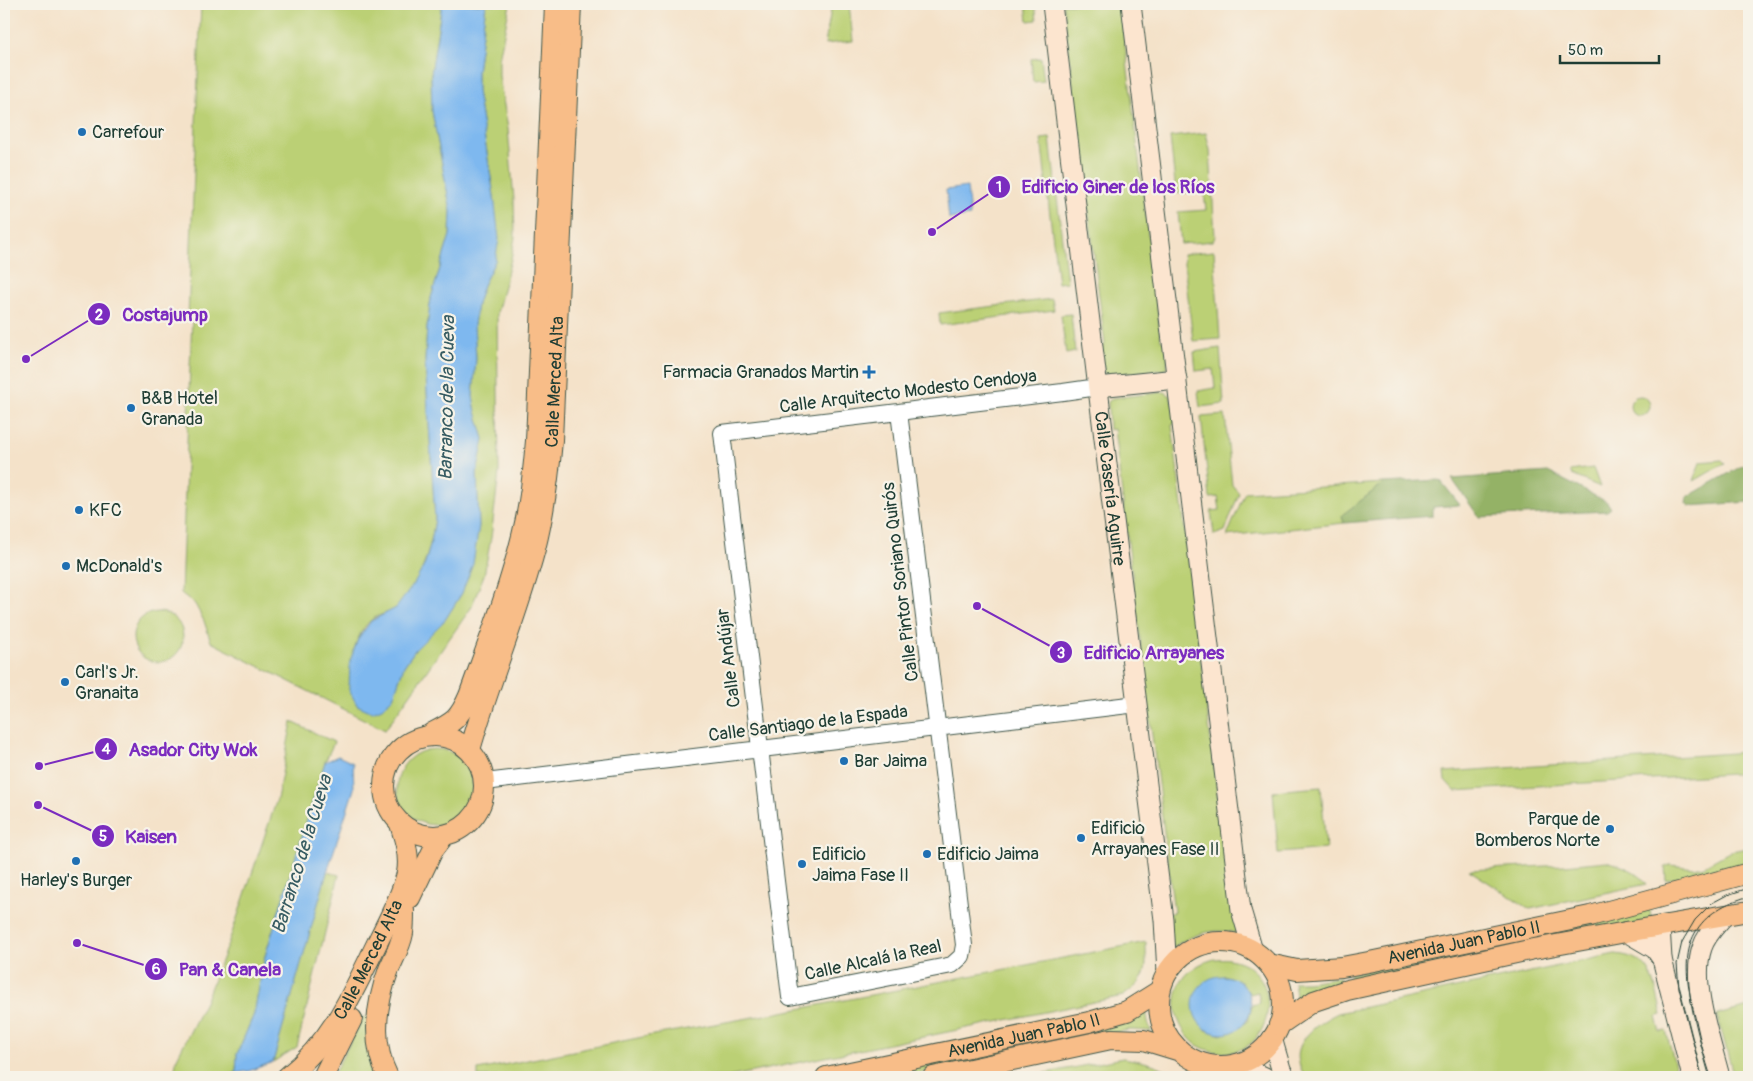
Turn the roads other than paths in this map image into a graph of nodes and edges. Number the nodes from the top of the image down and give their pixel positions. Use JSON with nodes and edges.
{"nodes":[{"id":1,"x":555,"y":4,"type":"edge"},
{"id":2,"x":571,"y":4,"type":"edge"},
{"id":3,"x":1052,"y":4,"type":"edge"},
{"id":4,"x":1131,"y":4,"type":"edge"},
{"id":5,"x":1177,"y":379,"type":"junction"},
{"id":6,"x":1098,"y":387,"type":"junction"},
{"id":7,"x":900,"y":412,"type":"junction"},
{"id":8,"x":722,"y":434,"type":"joint"},
{"id":9,"x":1137,"y":704,"type":"junction"},
{"id":10,"x":938,"y":727,"type":"junction"},
{"id":11,"x":432,"y":733,"type":"junction"},
{"id":12,"x":759,"y":749,"type":"junction"},
{"id":13,"x":470,"y":750,"type":"junction"},
{"id":14,"x":485,"y":782,"type":"junction"},
{"id":15,"x":400,"y":824,"type":"junction"},
{"id":16,"x":443,"y":837,"type":"junction"},
{"id":17,"x":1749,"y":873,"type":"edge"},
{"id":18,"x":1657,"y":897,"type":"junction"},
{"id":19,"x":404,"y":910,"type":"junction"},
{"id":20,"x":1749,"y":911,"type":"edge"},
{"id":21,"x":1724,"y":916,"type":"junction"},
{"id":22,"x":1660,"y":926,"type":"junction"},
{"id":23,"x":1626,"y":932,"type":"junction"},
{"id":24,"x":1253,"y":951,"type":"junction"},
{"id":25,"x":962,"y":956,"type":"joint"},
{"id":26,"x":1662,"y":959,"type":"junction"},
{"id":27,"x":1269,"y":964,"type":"junction"},
{"id":28,"x":1167,"y":972,"type":"junction"},
{"id":29,"x":1159,"y":991,"type":"junction"},
{"id":30,"x":790,"y":997,"type":"joint"},
{"id":31,"x":1276,"y":1032,"type":"junction"},
{"id":32,"x":1180,"y":1050,"type":"junction"},
{"id":33,"x":1237,"y":1064,"type":"junction"},
{"id":34,"x":287,"y":1077,"type":"edge"},
{"id":35,"x":323,"y":1077,"type":"edge"},
{"id":36,"x":388,"y":1077,"type":"edge"},
{"id":37,"x":826,"y":1077,"type":"edge"},
{"id":38,"x":933,"y":1077,"type":"edge"},
{"id":39,"x":1265,"y":1077,"type":"edge"},
{"id":40,"x":1285,"y":1077,"type":"edge"},
{"id":41,"x":1692,"y":1077,"type":"edge"},
{"id":42,"x":1720,"y":1077,"type":"edge"}],
"edges":[{"from":1,"to":11,"type":"main road","name":"Calle Merced Alta"},
{"from":2,"to":13,"type":"main road","name":"Calle Merced Alta"},
{"from":3,"to":6,"type":"main road","name":"Calle Casería Aguirre"},
{"from":4,"to":5,"type":"main road"},
{"from":5,"to":6,"type":"main road"},
{"from":5,"to":24,"type":"main road"},
{"from":6,"to":7,"type":"street","name":"Calle Arquitecto Modesto Cendoya"},
{"from":6,"to":9,"type":"main road","name":"Calle Casería Aguirre"},
{"from":7,"to":8,"type":"street","name":"Calle Arquitecto Modesto Cendoya"},
{"from":7,"to":10,"type":"street","name":"Calle Pintor Soriano Quirós"},
{"from":8,"to":12,"type":"street","name":"Calle Andújar"},
{"from":9,"to":10,"type":"street","name":"Calle Santiago de la Espada"},
{"from":9,"to":28,"type":"main road","name":"Calle Casería Aguirre"},
{"from":10,"to":12,"type":"street","name":"Calle Santiago de la Espada"},
{"from":10,"to":25,"type":"street","name":"Calle Pintor Soriano Quirós"},
{"from":11,"to":13,"type":"main road"},
{"from":11,"to":15,"type":"main road"},
{"from":12,"to":14,"type":"street","name":"Calle Santiago de la Espada"},
{"from":12,"to":30,"type":"street","name":"Calle Andújar"},
{"from":13,"to":14,"type":"main road"},
{"from":14,"to":16,"type":"main road"},
{"from":15,"to":16,"type":"main road"},
{"from":15,"to":34,"type":"main road","name":"Calle Merced Alta"},
{"from":16,"to":19,"type":"main road","name":"Calle Merced Alta"},
{"from":17,"to":18,"type":"main road","name":"Avenida Juan Pablo II"},
{"from":18,"to":22,"type":"main road"},
{"from":18,"to":27,"type":"main road","name":"Avenida Juan Pablo II"},
{"from":19,"to":35,"type":"main road","name":"Calle Merced Alta"},
{"from":19,"to":36,"type":"main road"},
{"from":20,"to":21,"type":"main road","name":"Avenida Juan Pablo II"},
{"from":21,"to":22,"type":"main road","name":"Avenida Juan Pablo II"},
{"from":21,"to":42,"type":"main road"},
{"from":22,"to":23,"type":"main road","name":"Avenida Juan Pablo II"},
{"from":22,"to":26,"type":"main road"},
{"from":23,"to":26,"type":"main road"},
{"from":23,"to":31,"type":"main road","name":"Avenida Juan Pablo II"},
{"from":24,"to":27,"type":"main road"},
{"from":24,"to":28,"type":"main road"},
{"from":25,"to":30,"type":"street","name":"Calle Alcalá la Real"},
{"from":26,"to":41,"type":"main road"},
{"from":27,"to":31,"type":"main road"},
{"from":28,"to":29,"type":"main road"},
{"from":29,"to":32,"type":"main road"},
{"from":29,"to":37,"type":"main road","name":"Avenida Juan Pablo II"},
{"from":31,"to":33,"type":"main road"},
{"from":31,"to":40,"type":"main road"},
{"from":32,"to":33,"type":"main road"},
{"from":32,"to":38,"type":"main road","name":"Avenida Juan Pablo II"},
{"from":33,"to":39,"type":"main road"}]}
